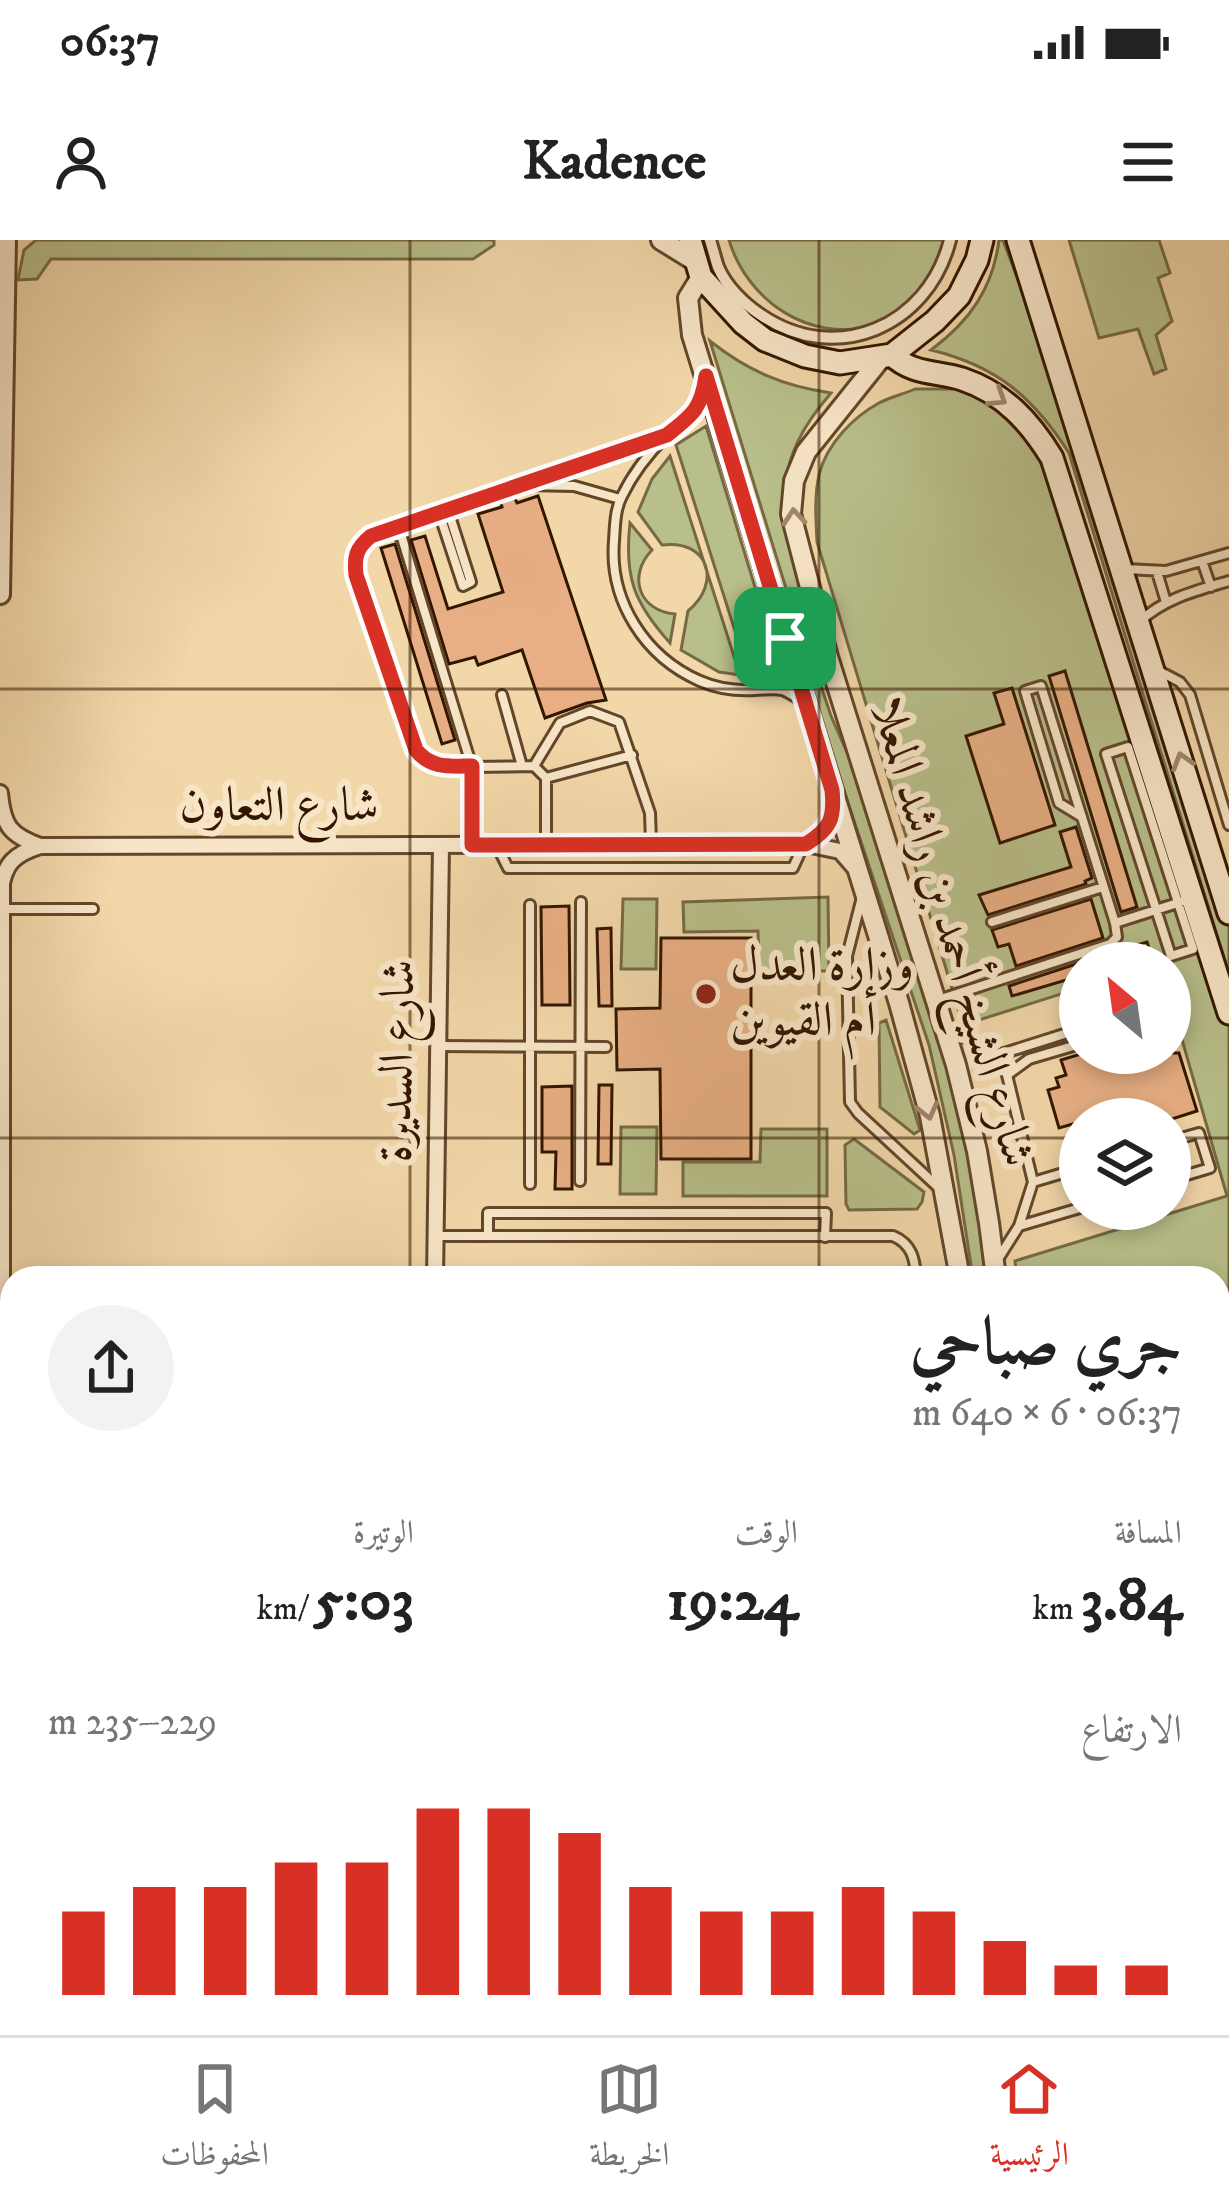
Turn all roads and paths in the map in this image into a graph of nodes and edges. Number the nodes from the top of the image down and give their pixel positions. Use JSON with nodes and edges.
{"nodes":[{"id":1,"x":7,"y":240,"type":"edge"},
{"id":2,"x":661,"y":240,"type":"edge"},
{"id":3,"x":710,"y":240,"type":"edge"},
{"id":4,"x":950,"y":240,"type":"edge"},
{"id":5,"x":982,"y":240,"type":"edge"},
{"id":6,"x":1018,"y":240,"type":"edge"},
{"id":7,"x":695,"y":260,"type":"edge"},
{"id":8,"x":887,"y":356,"type":"junction"},
{"id":9,"x":706,"y":376,"type":"junction"},
{"id":10,"x":667,"y":435,"type":"junction"},
{"id":11,"x":522,"y":484,"type":"junction"},
{"id":12,"x":620,"y":500,"type":"junction"},
{"id":13,"x":444,"y":511,"type":"junction"},
{"id":14,"x":390,"y":530,"type":"junction"},
{"id":15,"x":1229,"y":553,"type":"edge"},
{"id":16,"x":1202,"y":561,"type":"junction"},
{"id":17,"x":1122,"y":568,"type":"junction"},
{"id":18,"x":1157,"y":572,"type":"junction"},
{"id":19,"x":1229,"y":581,"type":"edge"},
{"id":20,"x":1211,"y":586,"type":"junction"},
{"id":21,"x":0,"y":594,"type":"edge"},
{"id":22,"x":1131,"y":595,"type":"junction"},
{"id":23,"x":1166,"y":602,"type":"junction"},
{"id":24,"x":1100,"y":604,"type":"junction"},
{"id":25,"x":1139,"y":622,"type":"junction"},
{"id":26,"x":785,"y":638,"type":"junction"},
{"id":27,"x":1153,"y":669,"type":"junction"},
{"id":28,"x":502,"y":695,"type":"dead end"},
{"id":29,"x":808,"y":708,"type":"junction"},
{"id":30,"x":632,"y":755,"type":"junction"},
{"id":31,"x":472,"y":766,"type":"junction"},
{"id":32,"x":522,"y":766,"type":"junction"},
{"id":33,"x":534,"y":766,"type":"junction"},
{"id":34,"x":546,"y":778,"type":"junction"},
{"id":35,"x":870,"y":786,"type":"junction"},
{"id":36,"x":832,"y":790,"type":"junction"},
{"id":37,"x":0,"y":794,"type":"edge"},
{"id":38,"x":1082,"y":818,"type":"junction"},
{"id":39,"x":1229,"y":825,"type":"edge"},
{"id":40,"x":546,"y":844,"type":"junction"},
{"id":41,"x":805,"y":844,"type":"junction"},
{"id":42,"x":441,"y":845,"type":"junction"},
{"id":43,"x":472,"y":845,"type":"junction"},
{"id":44,"x":497,"y":845,"type":"junction"},
{"id":45,"x":651,"y":845,"type":"junction"},
{"id":46,"x":40,"y":846,"type":"junction"},
{"id":47,"x":1224,"y":875,"type":"edge"},
{"id":48,"x":0,"y":880,"type":"edge"},
{"id":49,"x":861,"y":882,"type":"junction"},
{"id":50,"x":1103,"y":887,"type":"junction"},
{"id":51,"x":1,"y":895,"type":"edge"},
{"id":52,"x":1186,"y":900,"type":"junction"},
{"id":53,"x":581,"y":902,"type":"dead end"},
{"id":54,"x":530,"y":904,"type":"dead end"},
{"id":55,"x":1,"y":909,"type":"edge"},
{"id":56,"x":93,"y":909,"type":"dead end"},
{"id":57,"x":1156,"y":910,"type":"junction"},
{"id":58,"x":1229,"y":913,"type":"edge"},
{"id":59,"x":992,"y":922,"type":"dead end"},
{"id":60,"x":1115,"y":922,"type":"junction"},
{"id":61,"x":937,"y":1001,"type":"junction"},
{"id":62,"x":1229,"y":1012,"type":"edge"},
{"id":63,"x":944,"y":1027,"type":"junction"},
{"id":64,"x":1059,"y":1035,"type":"edge"},
{"id":65,"x":436,"y":1046,"type":"junction"},
{"id":66,"x":582,"y":1046,"type":"junction"},
{"id":67,"x":606,"y":1046,"type":"dead end"},
{"id":68,"x":531,"y":1047,"type":"junction"},
{"id":69,"x":1059,"y":1050,"type":"edge"},
{"id":70,"x":998,"y":1054,"type":"junction"},
{"id":71,"x":1007,"y":1075,"type":"junction"},
{"id":72,"x":1191,"y":1134,"type":"edge"},
{"id":73,"x":1059,"y":1174,"type":"edge"},
{"id":74,"x":1191,"y":1174,"type":"edge"},
{"id":75,"x":580,"y":1181,"type":"dead end"},
{"id":76,"x":1033,"y":1182,"type":"junction"},
{"id":77,"x":530,"y":1184,"type":"dead end"},
{"id":78,"x":945,"y":1194,"type":"junction"},
{"id":79,"x":1059,"y":1214,"type":"edge"},
{"id":80,"x":1019,"y":1226,"type":"junction"},
{"id":81,"x":436,"y":1236,"type":"junction"},
{"id":82,"x":488,"y":1236,"type":"junction"},
{"id":83,"x":826,"y":1237,"type":"junction"},
{"id":84,"x":1,"y":1266,"type":"edge"},
{"id":85,"x":435,"y":1266,"type":"edge"},
{"id":86,"x":914,"y":1266,"type":"edge"},
{"id":87,"x":958,"y":1266,"type":"edge"},
{"id":88,"x":994,"y":1266,"type":"edge"},
{"id":89,"x":998,"y":1266,"type":"edge"},
{"id":90,"x":0,"y":1709,"type":"edge"},
{"id":91,"x":0,"y":1719,"type":"edge"}],
"edges":[{"from":1,"to":21,"type":"street"},
{"from":2,"to":7,"type":"street"},
{"from":3,"to":4,"type":"street"},
{"from":5,"to":8,"type":"main road"},
{"from":6,"to":17,"type":"main road"},
{"from":7,"to":8,"type":"main road"},
{"from":7,"to":9,"type":"street","name":"شارع الشيخ أحمد بن راشد المعلا"},
{"from":8,"to":24,"type":"main road","one_way":true},
{"from":35,"to":8,"type":"street","name":"شارع الشيخ أحمد بن راشد المعلا","one_way":true},
{"from":9,"to":10,"type":"lane"},
{"from":9,"to":26,"type":"street","name":"شارع الشيخ أحمد بن راشد المعلا"},
{"from":10,"to":11,"type":"lane"},
{"from":10,"to":12,"type":"lane"},
{"from":11,"to":12,"type":"lane"},
{"from":11,"to":13,"type":"lane"},
{"from":12,"to":29,"type":"lane"},
{"from":13,"to":13,"type":"lane"},
{"from":13,"to":14,"type":"lane"},
{"from":14,"to":31,"type":"lane"},
{"from":14,"to":31,"type":"lane"},
{"from":15,"to":16,"type":"lane"},
{"from":16,"to":18,"type":"lane"},
{"from":16,"to":20,"type":"lane"},
{"from":17,"to":18,"type":"lane"},
{"from":17,"to":22,"type":"main road"},
{"from":18,"to":23,"type":"lane"},
{"from":19,"to":20,"type":"lane"},
{"from":20,"to":23,"type":"lane"},
{"from":22,"to":24,"type":"main road"},
{"from":22,"to":25,"type":"main road"},
{"from":23,"to":25,"type":"lane"},
{"from":24,"to":52,"type":"main road"},
{"from":25,"to":27,"type":"main road"},
{"from":26,"to":29,"type":"street","name":"شارع الشيخ أحمد بن راشد المعلا"},
{"from":26,"to":35,"type":"street"},
{"from":27,"to":39,"type":"lane"},
{"from":47,"to":27,"type":"main road","one_way":true},
{"from":28,"to":32,"type":"lane"},
{"from":29,"to":36,"type":"street","name":"شارع الشيخ أحمد بن راشد المعلا"},
{"from":30,"to":33,"type":"lane"},
{"from":30,"to":34,"type":"lane"},
{"from":30,"to":45,"type":"lane"},
{"from":31,"to":32,"type":"lane"},
{"from":31,"to":43,"type":"lane"},
{"from":32,"to":33,"type":"lane"},
{"from":33,"to":34,"type":"lane"},
{"from":34,"to":40,"type":"lane"},
{"from":35,"to":61,"type":"street","name":"شارع الشيخ أحمد بن راشد المعلا"},
{"from":36,"to":41,"type":"street"},
{"from":36,"to":49,"type":"street","name":"شارع الشيخ أحمد بن راشد المعلا"},
{"from":37,"to":46,"type":"street"},
{"from":38,"to":38,"type":"lane"},
{"from":38,"to":50,"type":"lane"},
{"from":40,"to":44,"type":"street","name":"شارع التعاون"},
{"from":40,"to":45,"type":"street","name":"شارع التعاون"},
{"from":41,"to":44,"type":"lane"},
{"from":41,"to":45,"type":"street","name":"شارع التعاون"},
{"from":41,"to":49,"type":"street","name":"شارع التعاون"},
{"from":42,"to":43,"type":"street","name":"شارع التعاون"},
{"from":42,"to":46,"type":"street","name":"شارع التعاون"},
{"from":42,"to":65,"type":"street","name":"شارع السديرة"},
{"from":43,"to":44,"type":"street","name":"شارع التعاون"},
{"from":46,"to":51,"type":"street"},
{"from":47,"to":58,"type":"main road"},
{"from":48,"to":51,"type":"street"},
{"from":49,"to":78,"type":"street","name":"شارع الشيخ أحمد بن راشد المعلا","one_way":true},
{"from":49,"to":78,"type":"lane"},
{"from":50,"to":59,"type":"lane"},
{"from":50,"to":60,"type":"lane"},
{"from":51,"to":55,"type":"street"},
{"from":52,"to":57,"type":"lane"},
{"from":52,"to":57,"type":"lane"},
{"from":52,"to":57,"type":"lane"},
{"from":52,"to":62,"type":"main road"},
{"from":53,"to":66,"type":"lane"},
{"from":54,"to":68,"type":"lane"},
{"from":55,"to":56,"type":"lane"},
{"from":55,"to":84,"type":"street"},
{"from":57,"to":60,"type":"lane"},
{"from":60,"to":61,"type":"lane"},
{"from":61,"to":63,"type":"street","name":"شارع الشيخ أحمد بن راشد المعلا"},
{"from":63,"to":70,"type":"lane"},
{"from":63,"to":88,"type":"street","name":"شارع الشيخ أحمد بن راشد المعلا"},
{"from":64,"to":70,"type":"lane"},
{"from":65,"to":68,"type":"lane"},
{"from":65,"to":81,"type":"street","name":"شارع السديرة"},
{"from":66,"to":67,"type":"lane"},
{"from":66,"to":68,"type":"lane"},
{"from":66,"to":75,"type":"lane"},
{"from":68,"to":77,"type":"lane"},
{"from":69,"to":71,"type":"lane"},
{"from":70,"to":71,"type":"lane"},
{"from":71,"to":76,"type":"lane"},
{"from":72,"to":74,"type":"lane"},
{"from":73,"to":76,"type":"lane"},
{"from":76,"to":80,"type":"lane"},
{"from":78,"to":87,"type":"street","name":"شارع الشيخ أحمد بن راشد المعلا"},
{"from":79,"to":80,"type":"lane"},
{"from":80,"to":89,"type":"lane"},
{"from":81,"to":82,"type":"lane"},
{"from":81,"to":85,"type":"street","name":"شارع السديرة"},
{"from":82,"to":83,"type":"lane"},
{"from":82,"to":83,"type":"lane"},
{"from":83,"to":86,"type":"lane"},
{"from":90,"to":91,"type":"street"}]}
